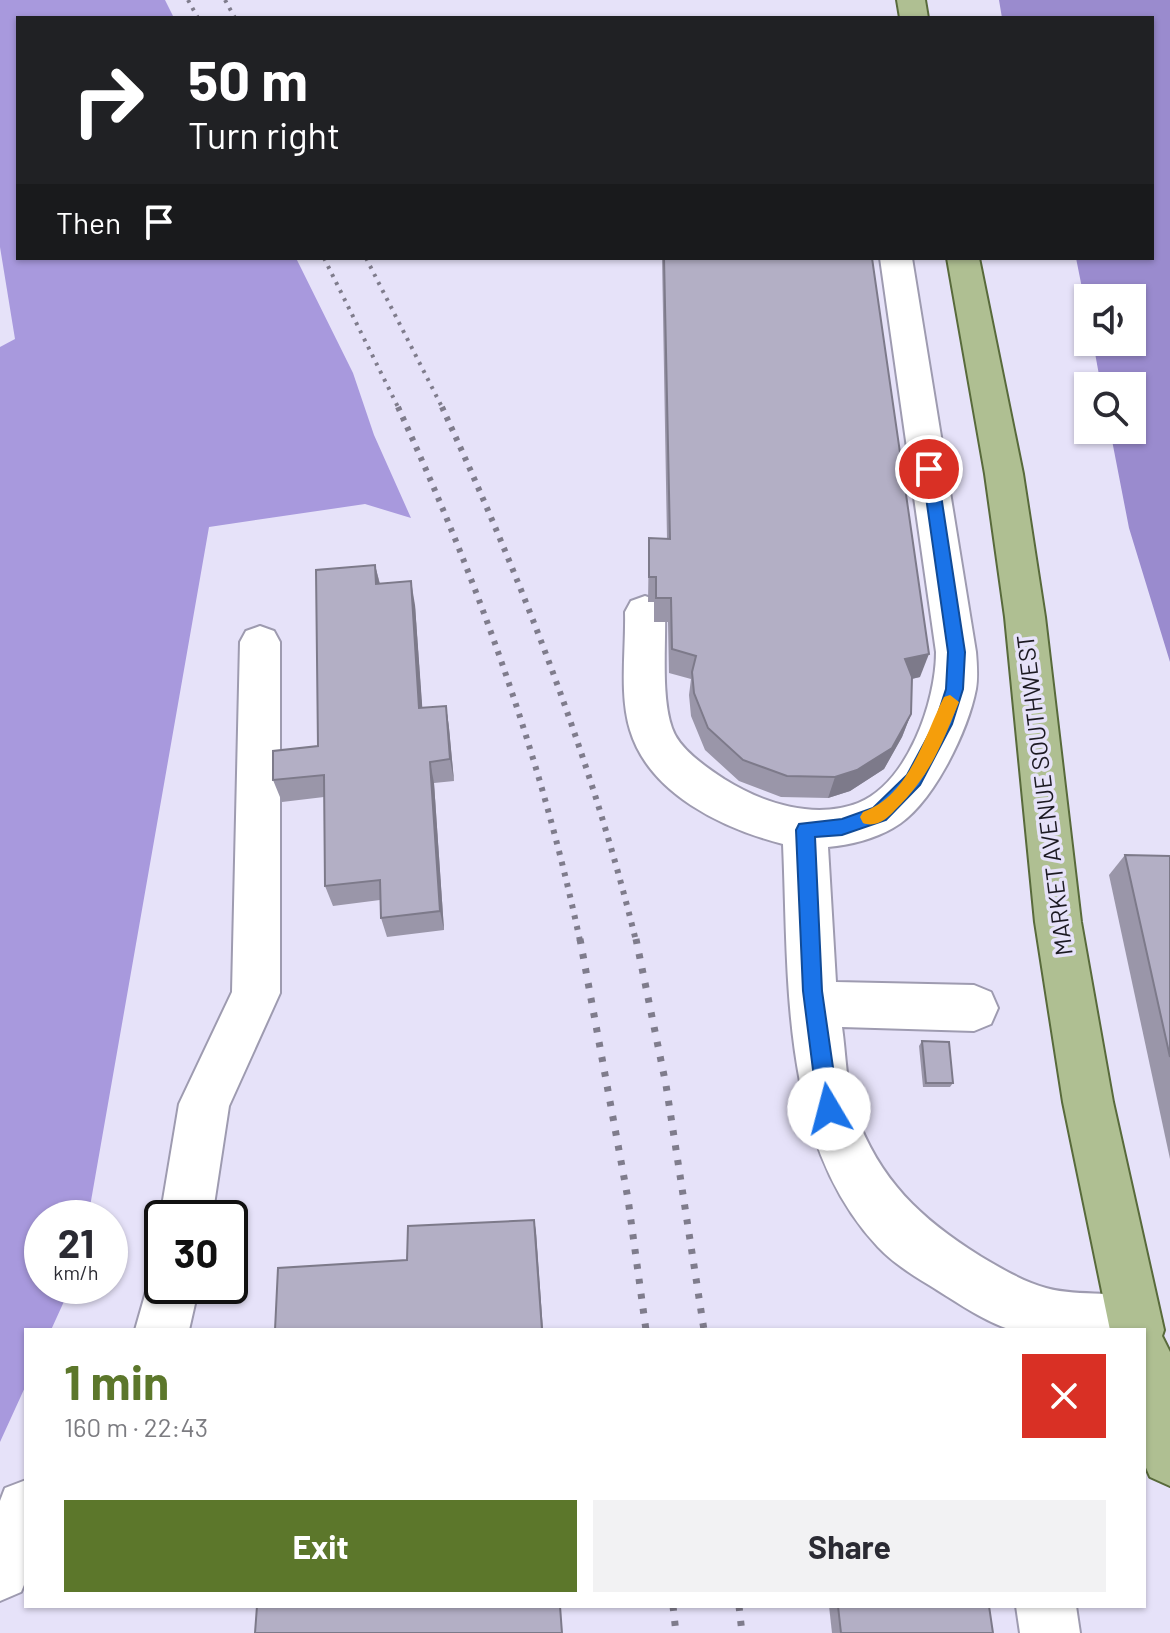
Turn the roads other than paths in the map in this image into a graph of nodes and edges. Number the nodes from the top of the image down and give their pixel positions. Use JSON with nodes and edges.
{"nodes":[{"id":1,"x":896,"y":260,"type":"edge"},
{"id":2,"x":963,"y":260,"type":"edge"},
{"id":3,"x":645,"y":612,"type":"dead end"},
{"id":4,"x":260,"y":642,"type":"dead end"},
{"id":5,"x":805,"y":830,"type":"junction"},
{"id":6,"x":814,"y":1004,"type":"junction"},
{"id":7,"x":974,"y":1008,"type":"dead end"},
{"id":8,"x":189,"y":1200,"type":"edge"},
{"id":9,"x":168,"y":1304,"type":"edge"},
{"id":10,"x":162,"y":1328,"type":"edge"},
{"id":11,"x":1103,"y":1328,"type":"edge"},
{"id":12,"x":1137,"y":1328,"type":"edge"},
{"id":13,"x":1146,"y":1363,"type":"edge"},
{"id":14,"x":1170,"y":1457,"type":"edge"},
{"id":15,"x":24,"y":1514,"type":"edge"},
{"id":16,"x":0,"y":1571,"type":"edge"},
{"id":17,"x":1046,"y":1608,"type":"edge"},
{"id":18,"x":1050,"y":1633,"type":"edge"}],
"edges":[{"from":1,"to":5,"type":"street"},
{"from":2,"to":12,"type":"main road","name":"MARKET AVENUE SOUTHWEST"},
{"from":3,"to":5,"type":"street"},
{"from":4,"to":8,"type":"street"},
{"from":5,"to":6,"type":"street"},
{"from":6,"to":7,"type":"street"},
{"from":6,"to":11,"type":"street"},
{"from":9,"to":10,"type":"street"},
{"from":13,"to":14,"type":"main road","name":"MARKET AVENUE SOUTHWEST"},
{"from":15,"to":16,"type":"street"},
{"from":17,"to":18,"type":"street"}]}
